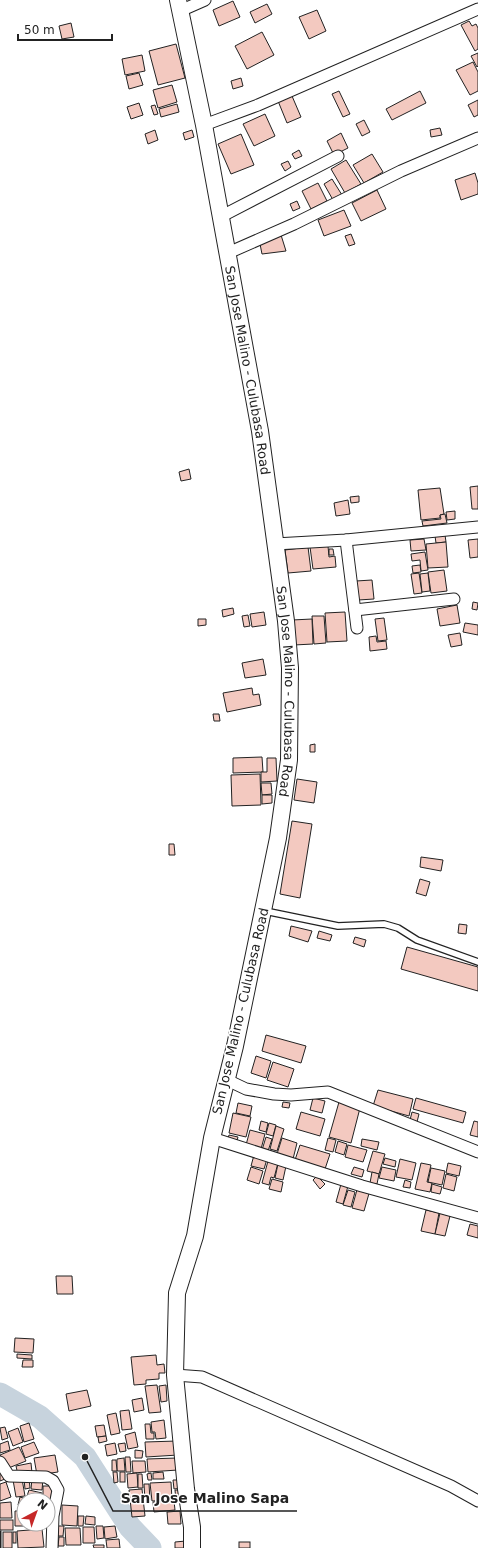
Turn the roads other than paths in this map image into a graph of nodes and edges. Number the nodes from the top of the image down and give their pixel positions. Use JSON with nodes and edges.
{"nodes":[{"id":1,"x":206,"y":0,"type":"edge"},
{"id":2,"x":179,"y":5,"type":"edge"},
{"id":3,"x":478,"y":9,"type":"edge"},
{"id":4,"x":204,"y":125,"type":"junction"},
{"id":5,"x":478,"y":138,"type":"edge"},
{"id":6,"x":338,"y":156,"type":"dead end"},
{"id":7,"x":220,"y":217,"type":"junction"},
{"id":8,"x":228,"y":253,"type":"junction"},
{"id":9,"x":478,"y":527,"type":"edge"},
{"id":10,"x":346,"y":540,"type":"junction"},
{"id":11,"x":275,"y":544,"type":"junction"},
{"id":12,"x":454,"y":599,"type":"dead end"},
{"id":13,"x":355,"y":610,"type":"junction"},
{"id":14,"x":357,"y":628,"type":"dead end"},
{"id":15,"x":262,"y":910,"type":"junction"},
{"id":16,"x":478,"y":962,"type":"edge"},
{"id":17,"x":225,"y":1080,"type":"junction"},
{"id":18,"x":212,"y":1138,"type":"junction"},
{"id":19,"x":478,"y":1152,"type":"edge"},
{"id":20,"x":478,"y":1218,"type":"edge"},
{"id":21,"x":175,"y":1374,"type":"junction"},
{"id":22,"x":0,"y":1462,"type":"edge"},
{"id":23,"x":478,"y":1501,"type":"edge"},
{"id":24,"x":52,"y":1548,"type":"edge"},
{"id":25,"x":192,"y":1548,"type":"edge"}],
"edges":[{"from":1,"to":2,"type":"street"},
{"from":2,"to":4,"type":"street","name":"San Jose Malino - Culubasa Road"},
{"from":3,"to":4,"type":"street"},
{"from":4,"to":7,"type":"street","name":"San Jose Malino - Culubasa Road"},
{"from":5,"to":8,"type":"street"},
{"from":6,"to":7,"type":"street"},
{"from":7,"to":8,"type":"street","name":"San Jose Malino - Culubasa Road"},
{"from":8,"to":11,"type":"street","name":"San Jose Malino - Culubasa Road"},
{"from":9,"to":10,"type":"street"},
{"from":10,"to":11,"type":"street"},
{"from":10,"to":13,"type":"street"},
{"from":11,"to":15,"type":"street","name":"San Jose Malino - Culubasa Road"},
{"from":12,"to":13,"type":"street"},
{"from":13,"to":14,"type":"street"},
{"from":15,"to":16,"type":"lane"},
{"from":15,"to":17,"type":"street","name":"San Jose Malino - Culubasa Road"},
{"from":17,"to":18,"type":"street","name":"San Jose Malino - Culubasa Road"},
{"from":17,"to":19,"type":"street"},
{"from":18,"to":20,"type":"street"},
{"from":18,"to":21,"type":"street","name":"San Jose Malino - Culubasa Road"},
{"from":21,"to":23,"type":"street"},
{"from":21,"to":25,"type":"street","name":"San Jose Malino - Culubasa Road"},
{"from":22,"to":24,"type":"street"}]}
